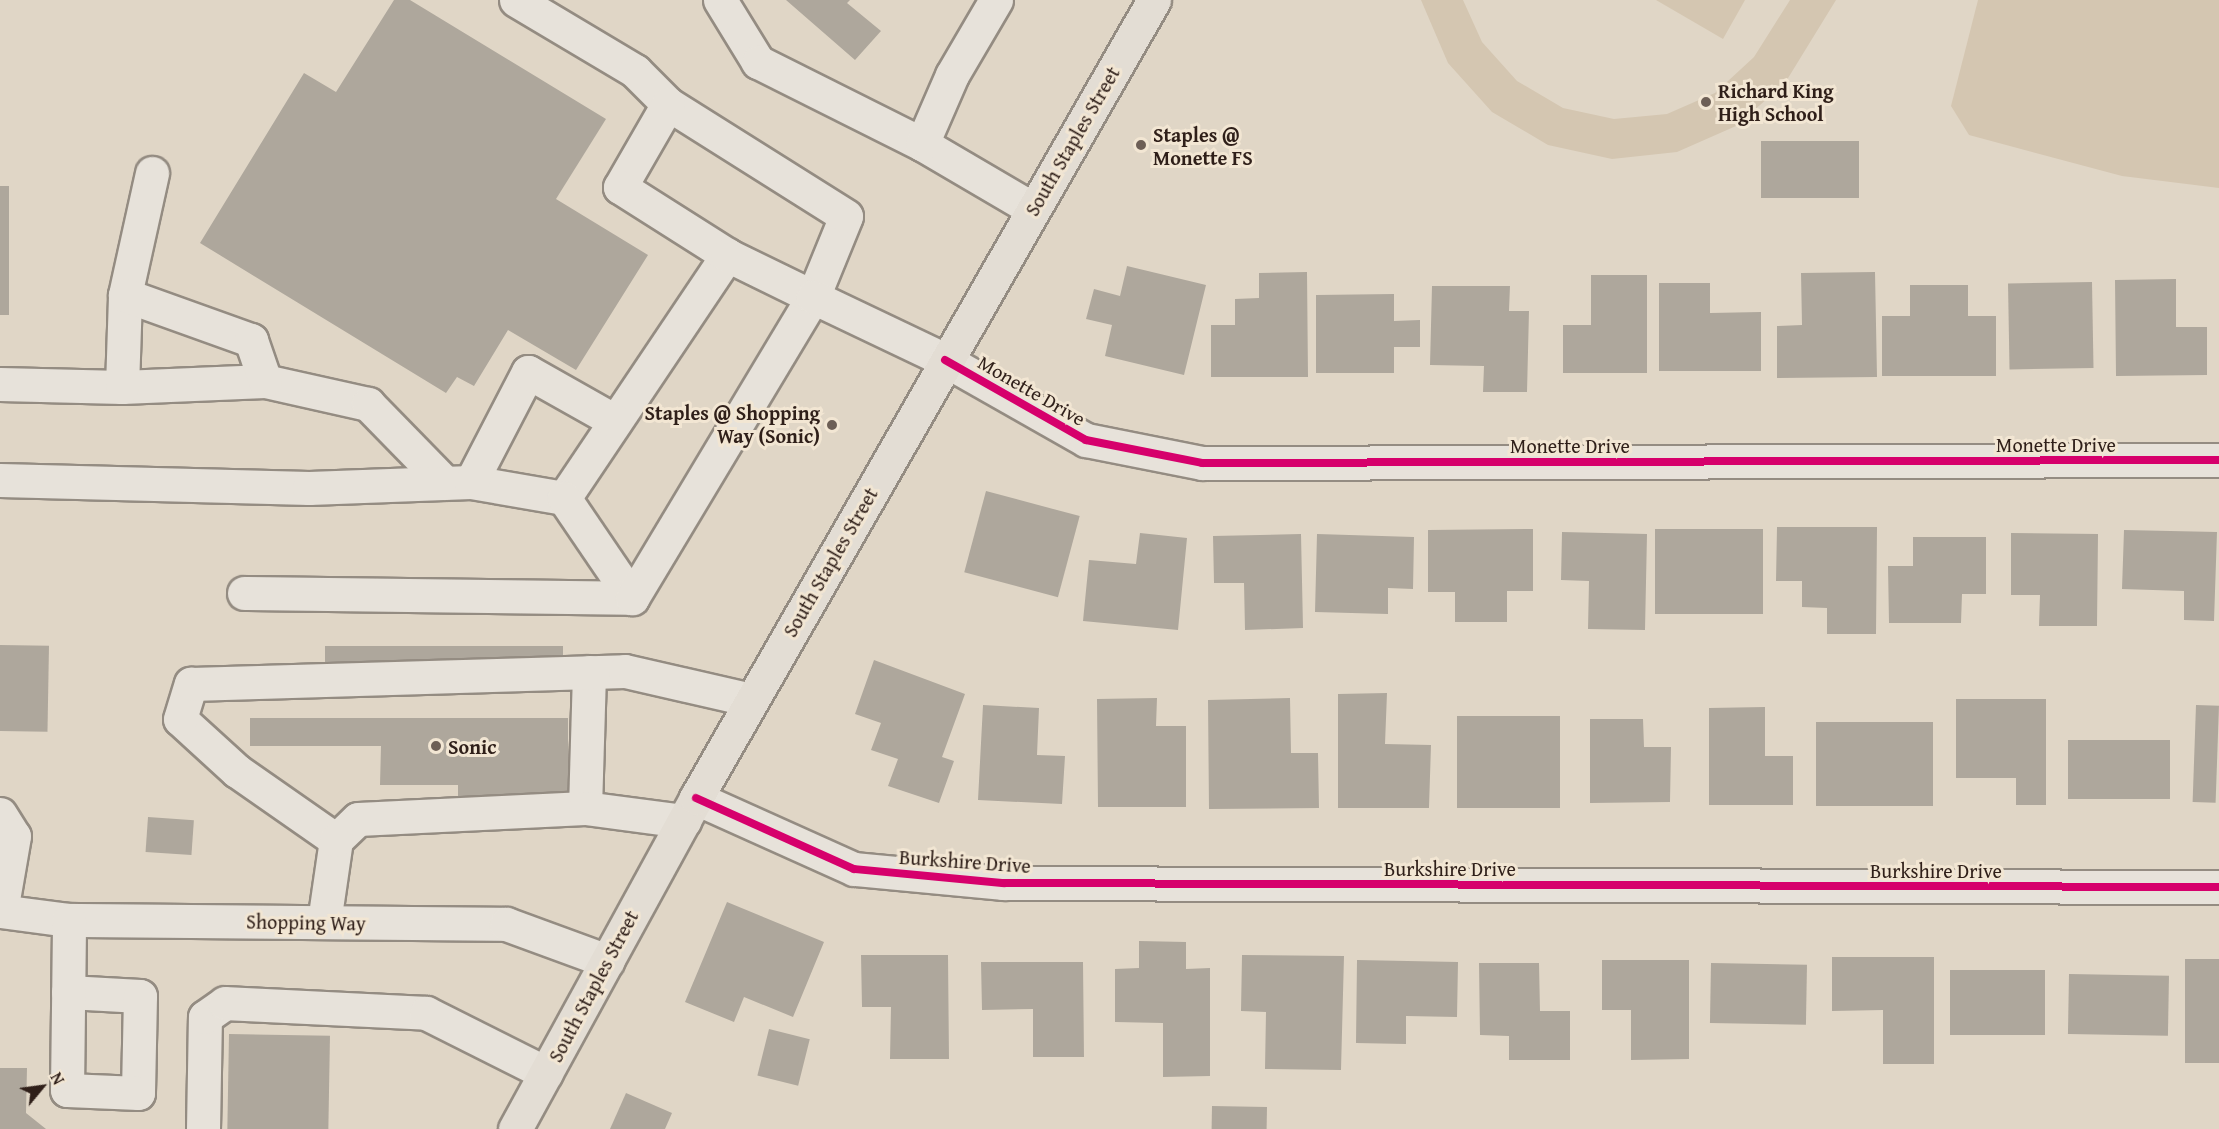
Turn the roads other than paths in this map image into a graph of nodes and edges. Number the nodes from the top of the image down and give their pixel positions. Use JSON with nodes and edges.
{"nodes":[{"id":1,"x":516,"y":0,"type":"edge"},
{"id":2,"x":720,"y":0,"type":"edge"},
{"id":3,"x":996,"y":0,"type":"edge"},
{"id":4,"x":1154,"y":0,"type":"edge"},
{"id":5,"x":668,"y":104,"type":"junction"},
{"id":6,"x":922,"y":144,"type":"junction"},
{"id":7,"x":152,"y":172,"type":"dead end"},
{"id":8,"x":1033,"y":209,"type":"junction"},
{"id":9,"x":727,"y":255,"type":"junction"},
{"id":10,"x":125,"y":296,"type":"junction"},
{"id":11,"x":813,"y":297,"type":"junction"},
{"id":12,"x":945,"y":360,"type":"junction"},
{"id":13,"x":265,"y":381,"type":"junction"},
{"id":14,"x":0,"y":384,"type":"edge"},
{"id":15,"x":122,"y":387,"type":"junction"},
{"id":16,"x":615,"y":421,"type":"junction"},
{"id":17,"x":2219,"y":460,"type":"edge"},
{"id":18,"x":0,"y":480,"type":"edge"},
{"id":19,"x":458,"y":482,"type":"junction"},
{"id":20,"x":564,"y":498,"type":"junction"},
{"id":21,"x":244,"y":593,"type":"dead end"},
{"id":22,"x":632,"y":598,"type":"junction"},
{"id":23,"x":589,"y":672,"type":"junction"},
{"id":24,"x":752,"y":700,"type":"junction"},
{"id":25,"x":585,"y":808,"type":"junction"},
{"id":26,"x":690,"y":810,"type":"junction"},
{"id":27,"x":0,"y":814,"type":"edge"},
{"id":28,"x":336,"y":840,"type":"junction"},
{"id":29,"x":2219,"y":887,"type":"edge"},
{"id":30,"x":0,"y":911,"type":"edge"},
{"id":31,"x":69,"y":920,"type":"junction"},
{"id":32,"x":324,"y":922,"type":"junction"},
{"id":33,"x":607,"y":960,"type":"junction"},
{"id":34,"x":68,"y":992,"type":"dead end"},
{"id":35,"x":320,"y":1008,"type":"junction"},
{"id":36,"x":546,"y":1073,"type":"junction"},
{"id":37,"x":203,"y":1129,"type":"edge"},
{"id":38,"x":216,"y":1129,"type":"edge"},
{"id":39,"x":515,"y":1129,"type":"edge"}],
"edges":[{"from":1,"to":5,"type":"street"},
{"from":2,"to":6,"type":"street"},
{"from":3,"to":6,"type":"street"},
{"from":4,"to":8,"type":"main road","name":"South Staples Street"},
{"from":5,"to":9,"type":"street","name":"Monette Drive"},
{"from":5,"to":11,"type":"street"},
{"from":6,"to":8,"type":"street"},
{"from":7,"to":10,"type":"street"},
{"from":8,"to":12,"type":"main road","name":"South Staples Street"},
{"from":9,"to":11,"type":"street","name":"Monette Drive"},
{"from":9,"to":16,"type":"street"},
{"from":10,"to":13,"type":"street"},
{"from":10,"to":15,"type":"street"},
{"from":11,"to":12,"type":"street","name":"Monette Drive"},
{"from":11,"to":22,"type":"street"},
{"from":12,"to":17,"type":"street","name":"Monette Drive"},
{"from":12,"to":24,"type":"main road","name":"South Staples Street"},
{"from":13,"to":15,"type":"street"},
{"from":13,"to":19,"type":"street"},
{"from":14,"to":15,"type":"street"},
{"from":16,"to":19,"type":"street"},
{"from":16,"to":20,"type":"street"},
{"from":18,"to":19,"type":"street"},
{"from":19,"to":20,"type":"street"},
{"from":20,"to":22,"type":"street"},
{"from":21,"to":22,"type":"street"},
{"from":23,"to":24,"type":"street"},
{"from":23,"to":25,"type":"street"},
{"from":23,"to":28,"type":"street"},
{"from":24,"to":26,"type":"main road","name":"South Staples Street"},
{"from":25,"to":26,"type":"street","name":"Burkshire Drive"},
{"from":25,"to":28,"type":"street","name":"Burkshire Drive"},
{"from":26,"to":29,"type":"street","name":"Burkshire Drive"},
{"from":26,"to":33,"type":"main road","name":"South Staples Street"},
{"from":27,"to":30,"type":"street"},
{"from":28,"to":32,"type":"street"},
{"from":30,"to":31,"type":"street","name":"Shopping Way"},
{"from":31,"to":32,"type":"street","name":"Shopping Way"},
{"from":31,"to":34,"type":"street"},
{"from":32,"to":33,"type":"street","name":"Shopping Way"},
{"from":33,"to":36,"type":"main road","name":"South Staples Street"},
{"from":35,"to":36,"type":"street"},
{"from":35,"to":37,"type":"street"},
{"from":35,"to":38,"type":"street"},
{"from":36,"to":39,"type":"main road","name":"South Staples Street"}]}
